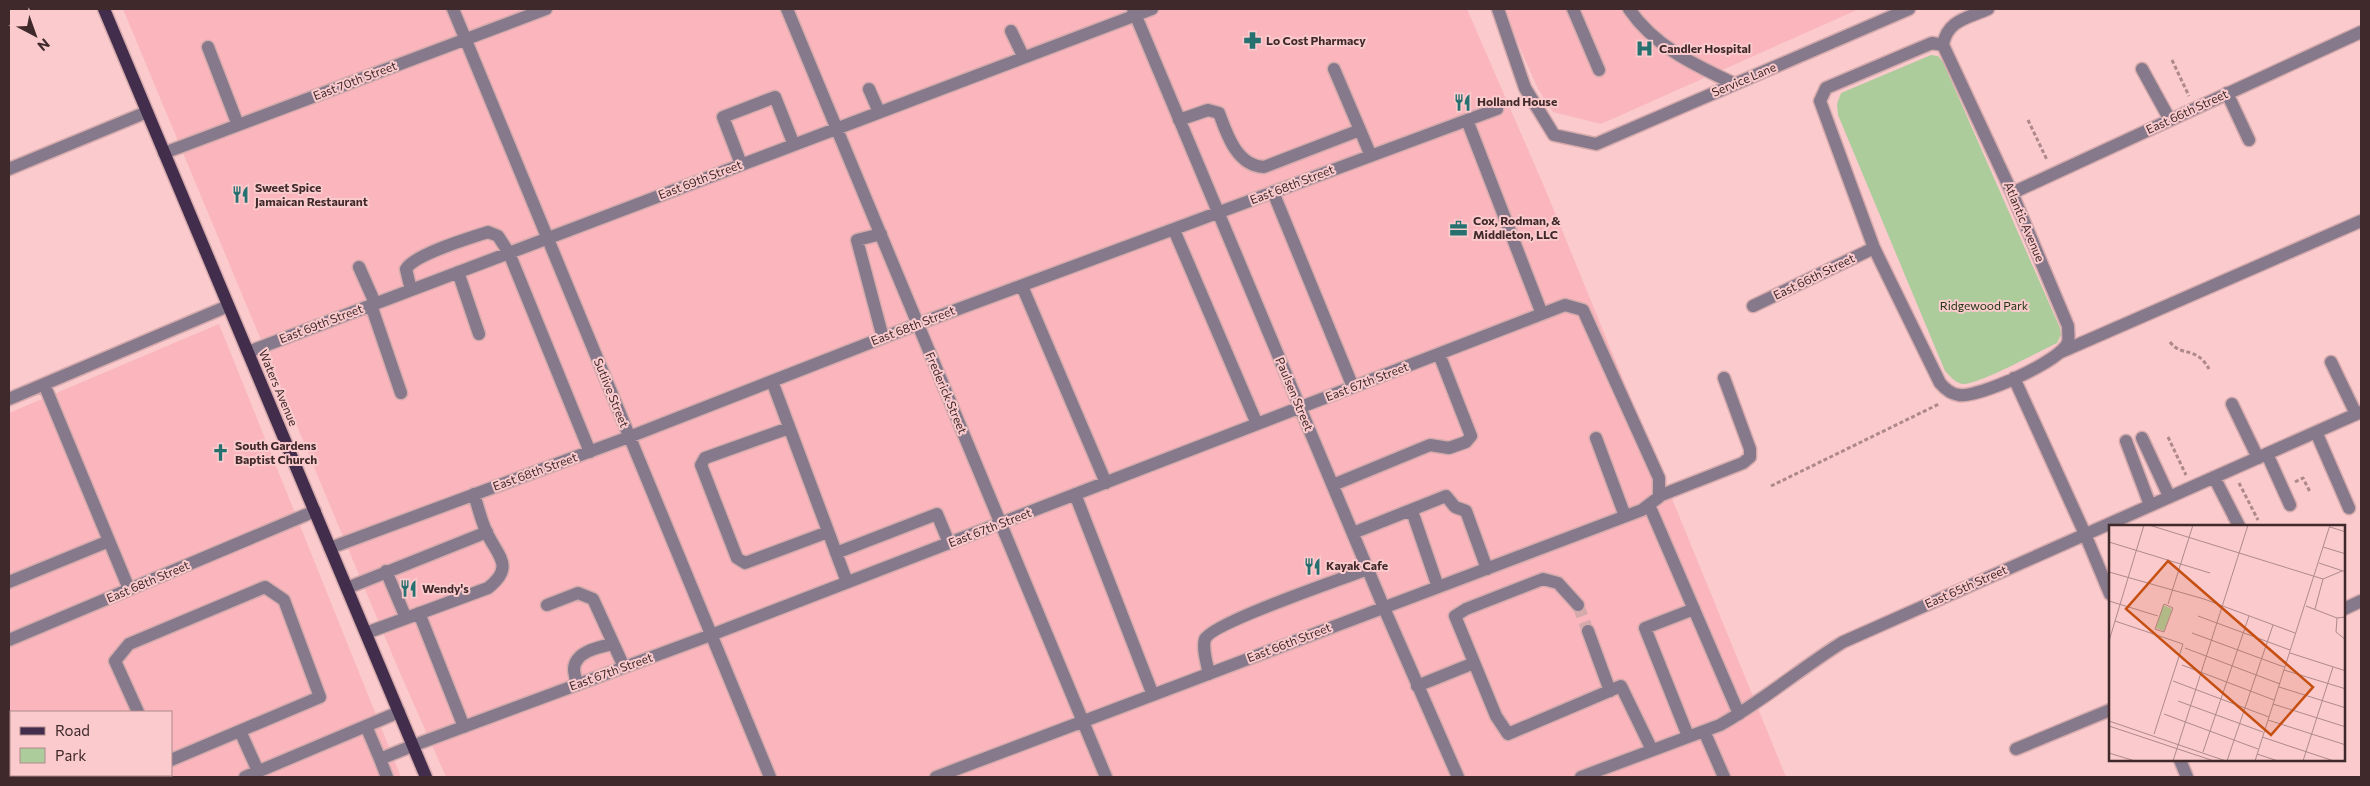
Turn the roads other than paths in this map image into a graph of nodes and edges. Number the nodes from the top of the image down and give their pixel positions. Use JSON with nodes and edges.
{"nodes":[{"id":1,"x":104,"y":9,"type":"edge"},
{"id":2,"x":453,"y":9,"type":"edge"},
{"id":3,"x":546,"y":9,"type":"edge"},
{"id":4,"x":787,"y":9,"type":"edge"},
{"id":5,"x":1152,"y":9,"type":"edge"},
{"id":6,"x":1498,"y":9,"type":"edge"},
{"id":7,"x":1572,"y":9,"type":"edge"},
{"id":8,"x":1629,"y":9,"type":"edge"},
{"id":9,"x":1909,"y":9,"type":"edge"},
{"id":10,"x":1988,"y":9,"type":"edge"},
{"id":11,"x":1134,"y":12,"type":"edge"},
{"id":12,"x":1011,"y":32,"type":"dead end"},
{"id":13,"x":2361,"y":34,"type":"edge"},
{"id":14,"x":465,"y":39,"type":"junction"},
{"id":15,"x":1944,"y":45,"type":"junction"},
{"id":16,"x":208,"y":47,"type":"dead end"},
{"id":17,"x":1023,"y":56,"type":"junction"},
{"id":18,"x":2142,"y":68,"type":"dead end"},
{"id":19,"x":1334,"y":69,"type":"dead end"},
{"id":20,"x":1599,"y":70,"type":"dead end"},
{"id":21,"x":1736,"y":84,"type":"junction"},
{"id":22,"x":868,"y":89,"type":"dead end"},
{"id":23,"x":2227,"y":93,"type":"junction"},
{"id":24,"x":1497,"y":109,"type":"dead end"},
{"id":25,"x":147,"y":112,"type":"junction"},
{"id":26,"x":879,"y":112,"type":"junction"},
{"id":27,"x":1179,"y":120,"type":"junction"},
{"id":28,"x":1467,"y":120,"type":"junction"},
{"id":29,"x":2170,"y":120,"type":"junction"},
{"id":30,"x":238,"y":125,"type":"junction"},
{"id":31,"x":837,"y":128,"type":"junction"},
{"id":32,"x":1360,"y":130,"type":"junction"},
{"id":33,"x":2249,"y":140,"type":"dead end"},
{"id":34,"x":794,"y":144,"type":"junction"},
{"id":35,"x":164,"y":153,"type":"junction"},
{"id":36,"x":1371,"y":156,"type":"junction"},
{"id":37,"x":742,"y":164,"type":"junction"},
{"id":38,"x":9,"y":169,"type":"edge"},
{"id":39,"x":1272,"y":192,"type":"junction"},
{"id":40,"x":2012,"y":193,"type":"junction"},
{"id":41,"x":1218,"y":214,"type":"junction"},
{"id":42,"x":2361,"y":221,"type":"edge"},
{"id":43,"x":1174,"y":230,"type":"junction"},
{"id":44,"x":881,"y":234,"type":"junction"},
{"id":45,"x":547,"y":238,"type":"junction"},
{"id":46,"x":1874,"y":248,"type":"junction"},
{"id":47,"x":509,"y":252,"type":"junction"},
{"id":48,"x":359,"y":267,"type":"dead end"},
{"id":49,"x":458,"y":272,"type":"junction"},
{"id":50,"x":1022,"y":286,"type":"junction"},
{"id":51,"x":411,"y":290,"type":"junction"},
{"id":52,"x":373,"y":304,"type":"junction"},
{"id":53,"x":228,"y":306,"type":"junction"},
{"id":54,"x":1753,"y":306,"type":"dead end"},
{"id":55,"x":1542,"y":314,"type":"junction"},
{"id":56,"x":918,"y":324,"type":"junction"},
{"id":57,"x":479,"y":334,"type":"dead end"},
{"id":58,"x":883,"y":338,"type":"junction"},
{"id":59,"x":248,"y":352,"type":"junction"},
{"id":60,"x":2060,"y":353,"type":"junction"},
{"id":61,"x":1439,"y":354,"type":"junction"},
{"id":62,"x":2331,"y":362,"type":"dead end"},
{"id":63,"x":1724,"y":378,"type":"dead end"},
{"id":64,"x":2014,"y":378,"type":"junction"},
{"id":65,"x":772,"y":381,"type":"junction"},
{"id":66,"x":44,"y":384,"type":"junction"},
{"id":67,"x":1353,"y":387,"type":"junction"},
{"id":68,"x":401,"y":393,"type":"dead end"},
{"id":69,"x":9,"y":399,"type":"edge"},
{"id":70,"x":2232,"y":404,"type":"dead end"},
{"id":71,"x":1300,"y":408,"type":"junction"},
{"id":72,"x":2359,"y":413,"type":"edge"},
{"id":73,"x":1257,"y":424,"type":"junction"},
{"id":74,"x":789,"y":428,"type":"junction"},
{"id":75,"x":2316,"y":432,"type":"junction"},
{"id":76,"x":629,"y":437,"type":"junction"},
{"id":77,"x":1596,"y":438,"type":"dead end"},
{"id":78,"x":2142,"y":438,"type":"dead end"},
{"id":79,"x":2126,"y":442,"type":"dead end"},
{"id":80,"x":590,"y":452,"type":"junction"},
{"id":81,"x":2262,"y":456,"type":"junction"},
{"id":82,"x":2214,"y":477,"type":"junction"},
{"id":83,"x":1106,"y":483,"type":"junction"},
{"id":84,"x":1332,"y":485,"type":"junction"},
{"id":85,"x":474,"y":494,"type":"junction"},
{"id":86,"x":1075,"y":494,"type":"junction"},
{"id":87,"x":1659,"y":496,"type":"junction"},
{"id":88,"x":2169,"y":496,"type":"junction"},
{"id":89,"x":2150,"y":505,"type":"junction"},
{"id":90,"x":2290,"y":505,"type":"dead end"},
{"id":91,"x":1646,"y":507,"type":"junction"},
{"id":92,"x":2349,"y":508,"type":"dead end"},
{"id":93,"x":315,"y":511,"type":"junction"},
{"id":94,"x":1407,"y":512,"type":"junction"},
{"id":95,"x":1625,"y":516,"type":"junction"},
{"id":96,"x":1001,"y":523,"type":"junction"},
{"id":97,"x":2238,"y":525,"type":"edge"},
{"id":98,"x":486,"y":532,"type":"junction"},
{"id":99,"x":828,"y":532,"type":"junction"},
{"id":100,"x":1353,"y":533,"type":"junction"},
{"id":101,"x":2085,"y":534,"type":"junction"},
{"id":102,"x":109,"y":541,"type":"junction"},
{"id":103,"x":949,"y":543,"type":"junction"},
{"id":104,"x":330,"y":548,"type":"junction"},
{"id":105,"x":836,"y":553,"type":"junction"},
{"id":106,"x":1368,"y":568,"type":"junction"},
{"id":107,"x":1487,"y":569,"type":"junction"},
{"id":108,"x":386,"y":571,"type":"junction"},
{"id":109,"x":9,"y":582,"type":"edge"},
{"id":110,"x":847,"y":582,"type":"junction"},
{"id":111,"x":1438,"y":587,"type":"junction"},
{"id":112,"x":347,"y":588,"type":"junction"},
{"id":113,"x":130,"y":589,"type":"junction"},
{"id":114,"x":2109,"y":592,"type":"edge"},
{"id":115,"x":2361,"y":601,"type":"edge"},
{"id":116,"x":547,"y":605,"type":"dead end"},
{"id":117,"x":1578,"y":605,"type":"tunnel mouth"},
{"id":118,"x":1384,"y":608,"type":"junction"},
{"id":119,"x":1694,"y":609,"type":"junction"},
{"id":120,"x":2345,"y":609,"type":"edge"},
{"id":121,"x":418,"y":614,"type":"junction"},
{"id":122,"x":406,"y":618,"type":"junction"},
{"id":123,"x":1588,"y":631,"type":"tunnel mouth"},
{"id":124,"x":366,"y":633,"type":"junction"},
{"id":125,"x":711,"y":635,"type":"junction"},
{"id":126,"x":9,"y":640,"type":"edge"},
{"id":127,"x":613,"y":644,"type":"junction"},
{"id":128,"x":1474,"y":663,"type":"junction"},
{"id":129,"x":624,"y":667,"type":"junction"},
{"id":130,"x":1209,"y":674,"type":"junction"},
{"id":131,"x":577,"y":685,"type":"junction"},
{"id":132,"x":1417,"y":686,"type":"junction"},
{"id":133,"x":1610,"y":691,"type":"junction"},
{"id":134,"x":1153,"y":695,"type":"junction"},
{"id":135,"x":2109,"y":710,"type":"edge"},
{"id":136,"x":138,"y":711,"type":"edge"},
{"id":137,"x":399,"y":712,"type":"junction"},
{"id":138,"x":1739,"y":714,"type":"junction"},
{"id":139,"x":1083,"y":722,"type":"junction"},
{"id":140,"x":366,"y":726,"type":"junction"},
{"id":141,"x":464,"y":727,"type":"junction"},
{"id":142,"x":1704,"y":730,"type":"junction"},
{"id":143,"x":240,"y":731,"type":"junction"},
{"id":144,"x":1688,"y":736,"type":"junction"},
{"id":145,"x":412,"y":746,"type":"junction"},
{"id":146,"x":2016,"y":749,"type":"dead end"},
{"id":147,"x":1652,"y":750,"type":"junction"},
{"id":148,"x":380,"y":759,"type":"junction"},
{"id":149,"x":172,"y":760,"type":"edge"},
{"id":150,"x":2180,"y":761,"type":"edge"},
{"id":151,"x":258,"y":772,"type":"junction"},
{"id":152,"x":245,"y":777,"type":"edge"},
{"id":153,"x":387,"y":777,"type":"edge"},
{"id":154,"x":426,"y":777,"type":"edge"},
{"id":155,"x":770,"y":777,"type":"edge"},
{"id":156,"x":936,"y":777,"type":"edge"},
{"id":157,"x":1106,"y":777,"type":"edge"},
{"id":158,"x":1458,"y":777,"type":"edge"},
{"id":159,"x":1581,"y":777,"type":"edge"},
{"id":160,"x":1724,"y":777,"type":"edge"},
{"id":161,"x":2188,"y":777,"type":"edge"}],
"edges":[{"from":1,"to":25,"type":"main road","name":"Waters Avenue"},
{"from":2,"to":14,"type":"street","name":"Sutlive Street"},
{"from":3,"to":14,"type":"street","name":"East 70th Street"},
{"from":4,"to":31,"type":"street","name":"Frederick Street"},
{"from":5,"to":11,"type":"street","name":"East 69th Street"},
{"from":6,"to":21,"type":"street","name":"Service Lane"},
{"from":7,"to":20,"type":"street"},
{"from":8,"to":21,"type":"street"},
{"from":9,"to":21,"type":"street","name":"Service Lane"},
{"from":10,"to":15,"type":"street"},
{"from":11,"to":17,"type":"street","name":"East 69th Street"},
{"from":11,"to":27,"type":"street","name":"Paulsen Street"},
{"from":12,"to":17,"type":"street"},
{"from":13,"to":23,"type":"street","name":"East 66th Street"},
{"from":14,"to":30,"type":"street","name":"East 70th Street"},
{"from":14,"to":45,"type":"street","name":"Sutlive Street"},
{"from":15,"to":40,"type":"street","name":"Atlantic Avenue"},
{"from":15,"to":46,"type":"street"},
{"from":16,"to":30,"type":"street"},
{"from":17,"to":26,"type":"street","name":"East 69th Street"},
{"from":18,"to":29,"type":"street"},
{"from":19,"to":32,"type":"street"},
{"from":22,"to":26,"type":"street"},
{"from":23,"to":29,"type":"street","name":"East 66th Street"},
{"from":23,"to":33,"type":"street"},
{"from":24,"to":28,"type":"street","name":"East 68th Street"},
{"from":25,"to":35,"type":"main road","name":"Waters Avenue"},
{"from":25,"to":38,"type":"street"},
{"from":26,"to":31,"type":"street","name":"East 69th Street"},
{"from":27,"to":32,"type":"street"},
{"from":27,"to":41,"type":"street","name":"Paulsen Street"},
{"from":28,"to":36,"type":"street","name":"East 68th Street"},
{"from":28,"to":55,"type":"street"},
{"from":29,"to":40,"type":"street","name":"East 66th Street"},
{"from":30,"to":35,"type":"street","name":"East 70th Street"},
{"from":31,"to":34,"type":"street","name":"East 69th Street"},
{"from":31,"to":44,"type":"street","name":"Frederick Street"},
{"from":32,"to":36,"type":"street"},
{"from":34,"to":37,"type":"street","name":"East 69th Street"},
{"from":34,"to":37,"type":"street"},
{"from":35,"to":53,"type":"main road","name":"Waters Avenue"},
{"from":36,"to":39,"type":"street","name":"East 68th Street"},
{"from":37,"to":45,"type":"street","name":"East 69th Street"},
{"from":39,"to":41,"type":"street","name":"East 68th Street"},
{"from":39,"to":67,"type":"street"},
{"from":40,"to":60,"type":"street","name":"Atlantic Avenue"},
{"from":41,"to":43,"type":"street","name":"East 68th Street"},
{"from":41,"to":71,"type":"street","name":"Paulsen Street"},
{"from":42,"to":60,"type":"street"},
{"from":43,"to":50,"type":"street","name":"East 68th Street"},
{"from":43,"to":73,"type":"street"},
{"from":44,"to":56,"type":"street","name":"Frederick Street"},
{"from":44,"to":58,"type":"street"},
{"from":45,"to":47,"type":"street","name":"East 69th Street"},
{"from":45,"to":76,"type":"street","name":"Sutlive Street"},
{"from":46,"to":54,"type":"street","name":"East 66th Street"},
{"from":46,"to":64,"type":"street"},
{"from":47,"to":49,"type":"street","name":"East 69th Street"},
{"from":47,"to":51,"type":"street"},
{"from":47,"to":80,"type":"street"},
{"from":48,"to":52,"type":"street"},
{"from":49,"to":51,"type":"street","name":"East 69th Street"},
{"from":49,"to":57,"type":"street"},
{"from":50,"to":56,"type":"street","name":"East 68th Street"},
{"from":50,"to":83,"type":"street"},
{"from":51,"to":52,"type":"street","name":"East 69th Street"},
{"from":52,"to":59,"type":"street","name":"East 69th Street"},
{"from":52,"to":68,"type":"street"},
{"from":53,"to":59,"type":"main road","name":"Waters Avenue"},
{"from":53,"to":66,"type":"street"},
{"from":55,"to":61,"type":"street","name":"East 67th Street"},
{"from":55,"to":87,"type":"street","name":"East 67th Street"},
{"from":56,"to":58,"type":"street","name":"East 68th Street"},
{"from":56,"to":96,"type":"street","name":"Frederick Street"},
{"from":58,"to":65,"type":"street","name":"East 68th Street"},
{"from":59,"to":93,"type":"main road","name":"Waters Avenue"},
{"from":60,"to":64,"type":"street"},
{"from":61,"to":67,"type":"street","name":"East 67th Street"},
{"from":61,"to":84,"type":"street"},
{"from":62,"to":72,"type":"street"},
{"from":63,"to":87,"type":"street"},
{"from":64,"to":101,"type":"street"},
{"from":65,"to":74,"type":"street"},
{"from":65,"to":76,"type":"street","name":"East 68th Street"},
{"from":66,"to":69,"type":"street"},
{"from":66,"to":102,"type":"street"},
{"from":67,"to":71,"type":"street","name":"East 67th Street"},
{"from":70,"to":81,"type":"street"},
{"from":71,"to":73,"type":"street","name":"East 67th Street"},
{"from":71,"to":84,"type":"street","name":"Paulsen Street"},
{"from":72,"to":75,"type":"street","name":"East 65th Street"},
{"from":73,"to":83,"type":"street","name":"East 67th Street"},
{"from":74,"to":99,"type":"street"},
{"from":74,"to":99,"type":"street"},
{"from":75,"to":81,"type":"street","name":"East 65th Street"},
{"from":75,"to":92,"type":"street"},
{"from":76,"to":80,"type":"street","name":"East 68th Street"},
{"from":76,"to":125,"type":"street","name":"Sutlive Street"},
{"from":77,"to":95,"type":"street"},
{"from":78,"to":88,"type":"street"},
{"from":79,"to":89,"type":"street"},
{"from":80,"to":85,"type":"street","name":"East 68th Street"},
{"from":81,"to":82,"type":"street","name":"East 65th Street"},
{"from":81,"to":90,"type":"street"},
{"from":82,"to":88,"type":"street","name":"East 65th Street"},
{"from":82,"to":97,"type":"street"},
{"from":83,"to":86,"type":"street","name":"East 67th Street"},
{"from":84,"to":100,"type":"street","name":"Paulsen Street"},
{"from":85,"to":98,"type":"street"},
{"from":85,"to":104,"type":"street","name":"East 68th Street"},
{"from":86,"to":96,"type":"street","name":"East 67th Street"},
{"from":86,"to":134,"type":"street"},
{"from":87,"to":91,"type":"street"},
{"from":88,"to":89,"type":"street","name":"East 65th Street"},
{"from":89,"to":101,"type":"street","name":"East 65th Street"},
{"from":91,"to":95,"type":"street","name":"East 66th Street"},
{"from":91,"to":119,"type":"street"},
{"from":93,"to":104,"type":"main road","name":"Waters Avenue"},
{"from":93,"to":113,"type":"street","name":"East 68th Street"},
{"from":94,"to":100,"type":"street"},
{"from":94,"to":107,"type":"street"},
{"from":94,"to":111,"type":"street"},
{"from":95,"to":107,"type":"street","name":"East 66th Street"},
{"from":96,"to":103,"type":"street","name":"East 67th Street"},
{"from":96,"to":139,"type":"street","name":"Frederick Street"},
{"from":98,"to":108,"type":"street"},
{"from":98,"to":121,"type":"street"},
{"from":99,"to":105,"type":"street"},
{"from":100,"to":106,"type":"street","name":"Paulsen Street"},
{"from":101,"to":114,"type":"street"},
{"from":101,"to":138,"type":"street","name":"East 65th Street"},
{"from":102,"to":109,"type":"street"},
{"from":102,"to":113,"type":"street"},
{"from":103,"to":105,"type":"street"},
{"from":103,"to":110,"type":"street","name":"East 67th Street"},
{"from":104,"to":112,"type":"main road","name":"Waters Avenue"},
{"from":105,"to":110,"type":"street"},
{"from":106,"to":118,"type":"street","name":"Paulsen Street"},
{"from":106,"to":130,"type":"street"},
{"from":107,"to":111,"type":"street","name":"East 66th Street"},
{"from":108,"to":112,"type":"street"},
{"from":108,"to":122,"type":"street"},
{"from":110,"to":125,"type":"street","name":"East 67th Street"},
{"from":111,"to":118,"type":"street","name":"East 66th Street"},
{"from":112,"to":124,"type":"main road","name":"Waters Avenue"},
{"from":113,"to":126,"type":"street","name":"East 68th Street"},
{"from":115,"to":120,"type":"street"},
{"from":116,"to":127,"type":"street"},
{"from":117,"to":128,"type":"street"},
{"from":118,"to":130,"type":"street","name":"East 66th Street"},
{"from":118,"to":132,"type":"street","name":"Paulsen Street"},
{"from":119,"to":138,"type":"street"},
{"from":119,"to":144,"type":"street"},
{"from":121,"to":122,"type":"street"},
{"from":121,"to":141,"type":"street"},
{"from":122,"to":124,"type":"street"},
{"from":123,"to":133,"type":"street"},
{"from":124,"to":137,"type":"main road","name":"Waters Avenue"},
{"from":125,"to":129,"type":"street","name":"East 67th Street"},
{"from":125,"to":155,"type":"street","name":"Sutlive Street"},
{"from":127,"to":129,"type":"street"},
{"from":127,"to":131,"type":"street"},
{"from":128,"to":132,"type":"street"},
{"from":128,"to":133,"type":"street"},
{"from":129,"to":131,"type":"street","name":"East 67th Street"},
{"from":130,"to":134,"type":"street","name":"East 66th Street"},
{"from":131,"to":141,"type":"street","name":"East 67th Street"},
{"from":132,"to":158,"type":"street","name":"Paulsen Street"},
{"from":133,"to":147,"type":"street"},
{"from":134,"to":139,"type":"street","name":"East 66th Street"},
{"from":135,"to":146,"type":"street"},
{"from":136,"to":143,"type":"street"},
{"from":137,"to":140,"type":"street"},
{"from":137,"to":145,"type":"main road","name":"Waters Avenue"},
{"from":138,"to":142,"type":"street","name":"East 65th Street"},
{"from":139,"to":156,"type":"street","name":"East 66th Street"},
{"from":139,"to":157,"type":"street","name":"Frederick Street"},
{"from":140,"to":148,"type":"street"},
{"from":140,"to":151,"type":"street"},
{"from":141,"to":145,"type":"street","name":"East 67th Street"},
{"from":142,"to":144,"type":"street","name":"East 65th Street"},
{"from":142,"to":160,"type":"street"},
{"from":143,"to":149,"type":"street"},
{"from":143,"to":151,"type":"street"},
{"from":144,"to":147,"type":"street","name":"East 65th Street"},
{"from":145,"to":148,"type":"street","name":"East 67th Street"},
{"from":145,"to":154,"type":"main road","name":"Waters Avenue"},
{"from":147,"to":159,"type":"street","name":"East 65th Street"},
{"from":148,"to":153,"type":"street"},
{"from":150,"to":161,"type":"street"},
{"from":151,"to":152,"type":"street"}]}
